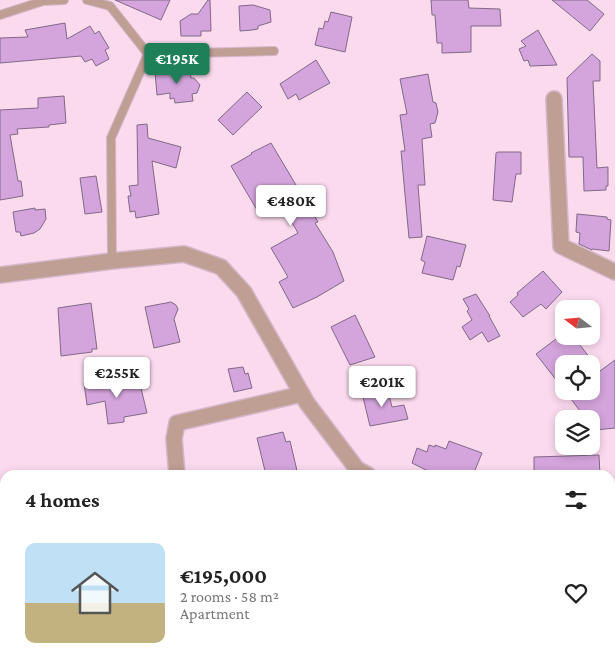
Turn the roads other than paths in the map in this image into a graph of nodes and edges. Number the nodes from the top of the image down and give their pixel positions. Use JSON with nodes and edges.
{"nodes":[{"id":1,"x":64,"y":0,"type":"edge"},
{"id":2,"x":87,"y":0,"type":"edge"},
{"id":3,"x":0,"y":15,"type":"edge"},
{"id":4,"x":274,"y":51,"type":"dead end"},
{"id":5,"x":148,"y":54,"type":"junction"},
{"id":6,"x":554,"y":99,"type":"dead end"},
{"id":7,"x":112,"y":261,"type":"junction"},
{"id":8,"x":615,"y":272,"type":"edge"},
{"id":9,"x":0,"y":275,"type":"edge"},
{"id":10,"x":302,"y":394,"type":"junction"},
{"id":11,"x":177,"y":470,"type":"edge"},
{"id":12,"x":359,"y":470,"type":"edge"}],
"edges":[{"from":1,"to":3,"type":"lane"},
{"from":2,"to":5,"type":"lane"},
{"from":4,"to":5,"type":"lane"},
{"from":5,"to":7,"type":"lane"},
{"from":6,"to":8,"type":"street"},
{"from":7,"to":9,"type":"street"},
{"from":7,"to":10,"type":"street"},
{"from":10,"to":11,"type":"street"},
{"from":10,"to":12,"type":"street"}]}
